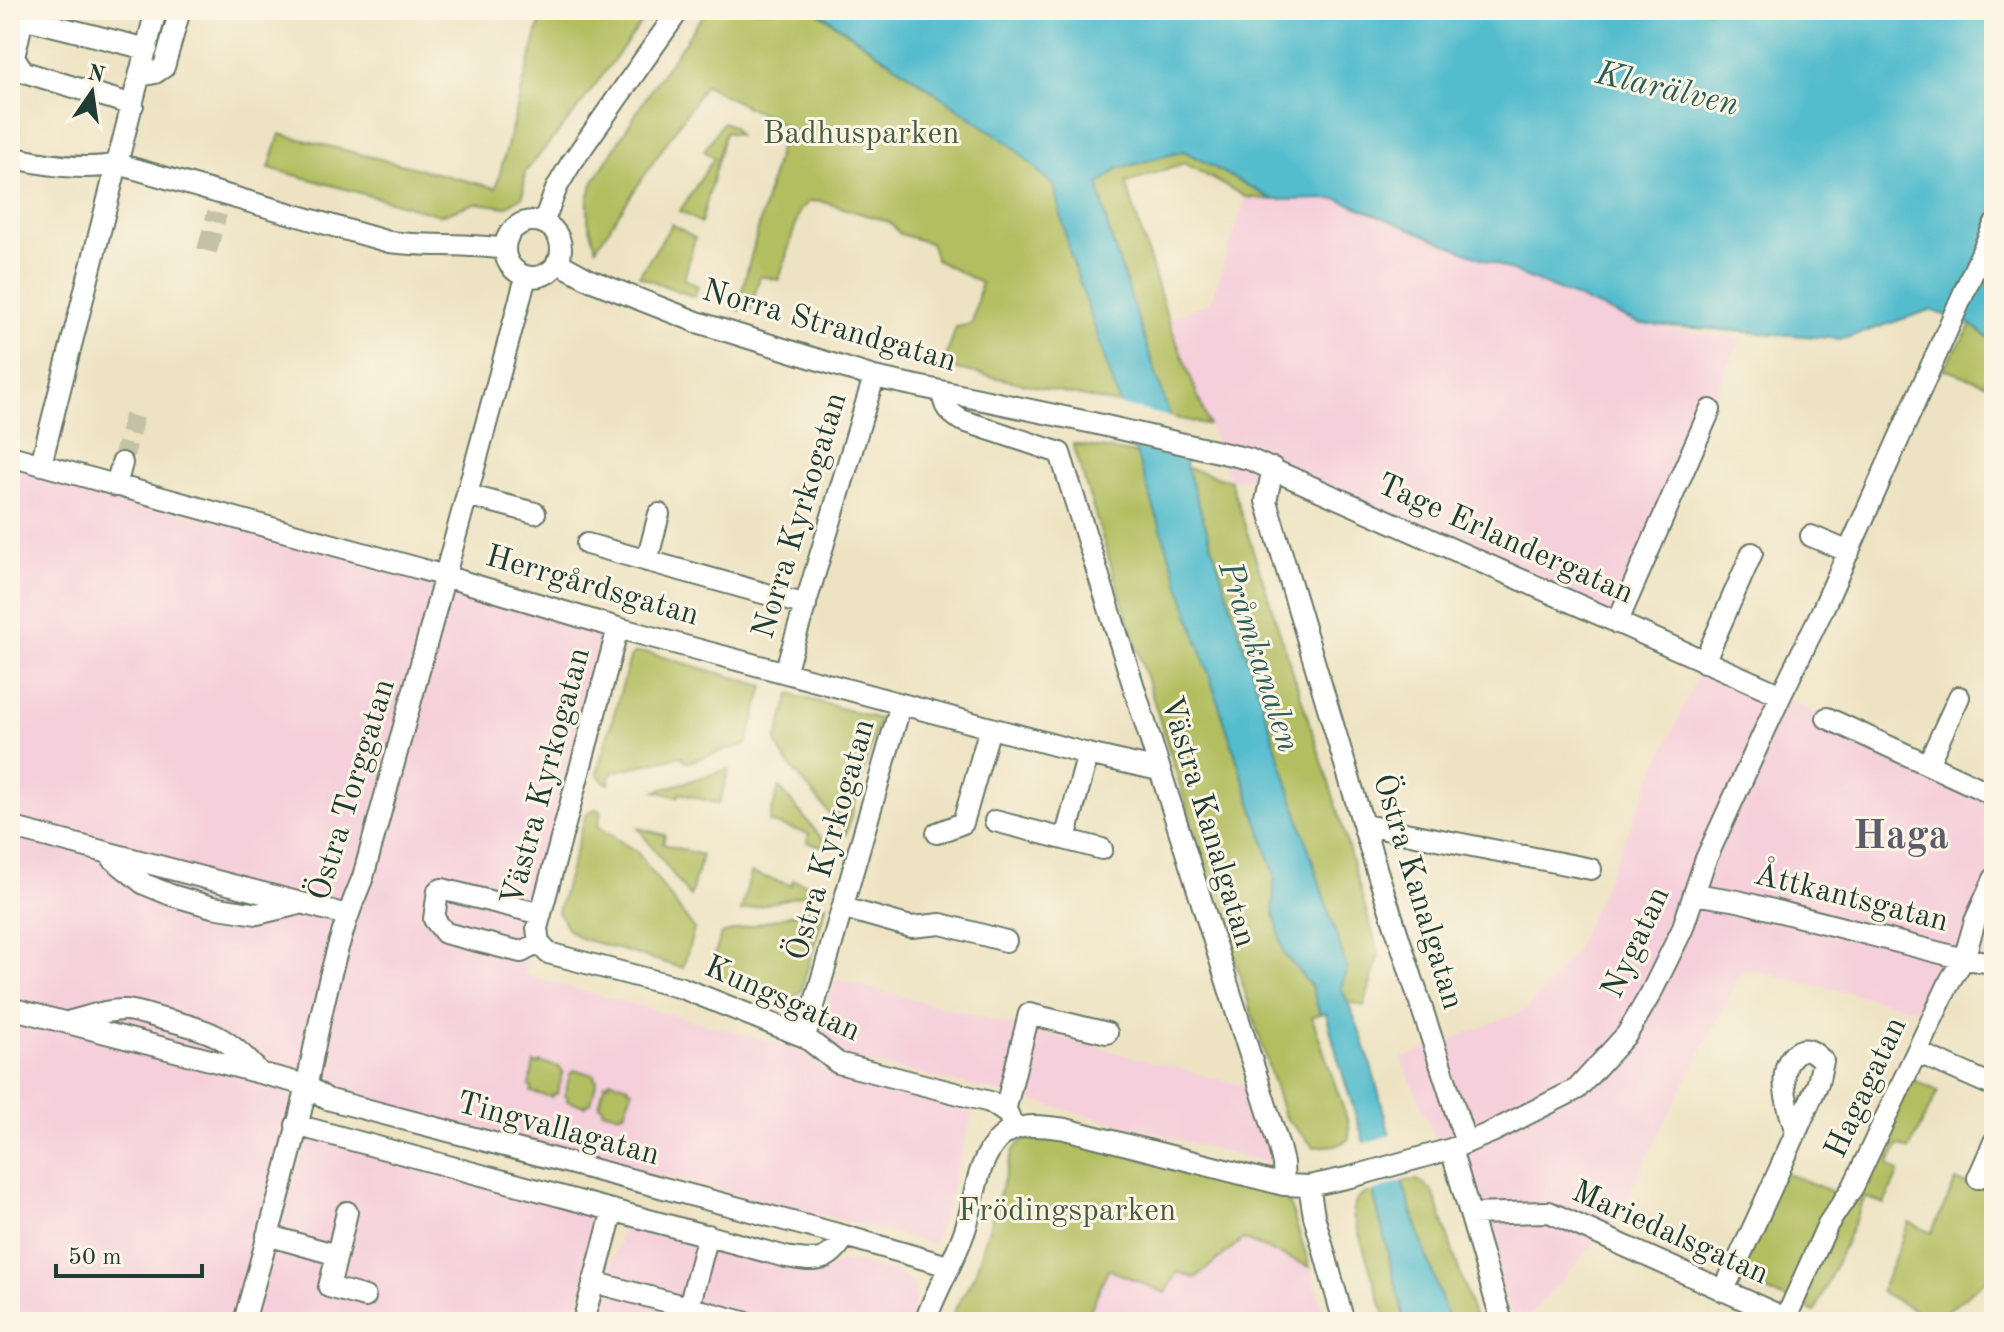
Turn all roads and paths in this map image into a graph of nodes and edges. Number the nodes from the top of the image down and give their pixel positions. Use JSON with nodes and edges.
{"nodes":[{"id":1,"x":156,"y":10,"type":"edge"},
{"id":2,"x":180,"y":10,"type":"edge"},
{"id":3,"x":679,"y":10,"type":"edge"},
{"id":4,"x":24,"y":14,"type":"edge"},
{"id":5,"x":147,"y":49,"type":"junction"},
{"id":6,"x":140,"y":76,"type":"junction"},
{"id":7,"x":133,"y":105,"type":"junction"},
{"id":8,"x":10,"y":157,"type":"edge"},
{"id":9,"x":118,"y":164,"type":"junction"},
{"id":10,"x":543,"y":223,"type":"junction"},
{"id":11,"x":1994,"y":225,"type":"edge"},
{"id":12,"x":505,"y":249,"type":"junction"},
{"id":13,"x":557,"y":262,"type":"junction"},
{"id":14,"x":526,"y":277,"type":"junction"},
{"id":15,"x":874,"y":377,"type":"junction"},
{"id":16,"x":943,"y":392,"type":"junction"},
{"id":17,"x":1710,"y":410,"type":"dead end"},
{"id":18,"x":1202,"y":448,"type":"joint"},
{"id":19,"x":10,"y":456,"type":"edge"},
{"id":20,"x":122,"y":463,"type":"tunnel mouth"},
{"id":21,"x":41,"y":464,"type":"junction"},
{"id":22,"x":1273,"y":468,"type":"junction"},
{"id":23,"x":116,"y":486,"type":"junction"},
{"id":24,"x":467,"y":495,"type":"junction"},
{"id":25,"x":535,"y":513,"type":"dead end"},
{"id":26,"x":659,"y":514,"type":"dead end"},
{"id":27,"x":1811,"y":536,"type":"dead end"},
{"id":28,"x":587,"y":544,"type":"dead end"},
{"id":29,"x":1849,"y":552,"type":"junction"},
{"id":30,"x":1752,"y":553,"type":"dead end"},
{"id":31,"x":647,"y":561,"type":"junction"},
{"id":32,"x":445,"y":576,"type":"junction"},
{"id":33,"x":806,"y":605,"type":"junction"},
{"id":34,"x":1617,"y":623,"type":"junction"},
{"id":35,"x":618,"y":628,"type":"junction"},
{"id":36,"x":1704,"y":662,"type":"junction"},
{"id":37,"x":785,"y":672,"type":"junction"},
{"id":38,"x":1781,"y":695,"type":"junction"},
{"id":39,"x":1959,"y":697,"type":"dead end"},
{"id":40,"x":901,"y":704,"type":"junction"},
{"id":41,"x":1827,"y":718,"type":"dead end"},
{"id":42,"x":990,"y":728,"type":"junction"},
{"id":43,"x":1088,"y":754,"type":"junction"},
{"id":44,"x":1928,"y":764,"type":"junction"},
{"id":45,"x":1159,"y":770,"type":"junction"},
{"id":46,"x":1994,"y":795,"type":"edge"},
{"id":47,"x":995,"y":821,"type":"dead end"},
{"id":48,"x":1364,"y":825,"type":"junction"},
{"id":49,"x":10,"y":827,"type":"edge"},
{"id":50,"x":937,"y":833,"type":"dead end"},
{"id":51,"x":1065,"y":839,"type":"junction"},
{"id":52,"x":1102,"y":849,"type":"dead end"},
{"id":53,"x":1591,"y":869,"type":"dead end"},
{"id":54,"x":1994,"y":879,"type":"edge"},
{"id":55,"x":1694,"y":894,"type":"junction"},
{"id":56,"x":844,"y":908,"type":"junction"},
{"id":57,"x":541,"y":914,"type":"junction"},
{"id":58,"x":347,"y":915,"type":"junction"},
{"id":59,"x":1006,"y":941,"type":"dead end"},
{"id":60,"x":539,"y":943,"type":"junction"},
{"id":61,"x":1964,"y":959,"type":"junction"},
{"id":62,"x":1994,"y":963,"type":"edge"},
{"id":63,"x":10,"y":1008,"type":"edge"},
{"id":64,"x":66,"y":1023,"type":"junction"},
{"id":65,"x":1107,"y":1033,"type":"dead end"},
{"id":66,"x":812,"y":1042,"type":"junction"},
{"id":67,"x":1917,"y":1052,"type":"junction"},
{"id":68,"x":259,"y":1072,"type":"junction"},
{"id":69,"x":306,"y":1085,"type":"junction"},
{"id":70,"x":1994,"y":1086,"type":"edge"},
{"id":71,"x":1009,"y":1120,"type":"junction"},
{"id":72,"x":296,"y":1125,"type":"junction"},
{"id":73,"x":1796,"y":1132,"type":"dead end"},
{"id":74,"x":1994,"y":1142,"type":"edge"},
{"id":75,"x":1458,"y":1146,"type":"junction"},
{"id":76,"x":1978,"y":1178,"type":"dead end"},
{"id":77,"x":1284,"y":1185,"type":"junction"},
{"id":78,"x":1309,"y":1186,"type":"junction"},
{"id":79,"x":613,"y":1210,"type":"junction"},
{"id":80,"x":347,"y":1212,"type":"dead end"},
{"id":81,"x":1470,"y":1214,"type":"junction"},
{"id":82,"x":267,"y":1235,"type":"junction"},
{"id":83,"x":708,"y":1235,"type":"junction"},
{"id":84,"x":845,"y":1236,"type":"junction"},
{"id":85,"x":337,"y":1255,"type":"junction"},
{"id":86,"x":948,"y":1266,"type":"junction"},
{"id":87,"x":593,"y":1282,"type":"junction"},
{"id":88,"x":1723,"y":1291,"type":"junction"},
{"id":89,"x":365,"y":1297,"type":"dead end"},
{"id":90,"x":689,"y":1307,"type":"junction"},
{"id":91,"x":1790,"y":1320,"type":"edge"},
{"id":92,"x":244,"y":1322,"type":"edge"},
{"id":93,"x":583,"y":1322,"type":"edge"},
{"id":94,"x":744,"y":1322,"type":"edge"},
{"id":95,"x":925,"y":1322,"type":"edge"},
{"id":96,"x":1344,"y":1322,"type":"edge"},
{"id":97,"x":1502,"y":1322,"type":"edge"}],
"edges":[{"from":1,"to":5,"type":"street"},
{"from":2,"to":6,"type":"street"},
{"from":3,"to":10,"type":"street"},
{"from":4,"to":5,"type":"street"},
{"from":4,"to":7,"type":"street"},
{"from":5,"to":6,"type":"street"},
{"from":6,"to":7,"type":"street"},
{"from":7,"to":9,"type":"street"},
{"from":8,"to":9,"type":"street"},
{"from":9,"to":12,"type":"street"},
{"from":9,"to":21,"type":"street"},
{"from":10,"to":12,"type":"street"},
{"from":10,"to":13,"type":"street"},
{"from":11,"to":29,"type":"street"},
{"from":12,"to":14,"type":"street"},
{"from":13,"to":14,"type":"street"},
{"from":13,"to":15,"type":"street","name":"Norra Strandgatan"},
{"from":14,"to":24,"type":"street","name":"Östra Torggatan"},
{"from":15,"to":16,"type":"street","name":"Norra Strandgatan"},
{"from":15,"to":33,"type":"street","name":"Norra Kyrkogatan"},
{"from":16,"to":18,"type":"street","name":"Norra Strandgatan"},
{"from":16,"to":45,"type":"street","name":"Västra Kanalgatan"},
{"from":17,"to":34,"type":"street"},
{"from":18,"to":22,"type":"street","name":"Tage Erlandergatan"},
{"from":19,"to":21,"type":"street","name":"Herrgårdsgatan"},
{"from":20,"to":23,"type":"street"},
{"from":21,"to":23,"type":"street","name":"Herrgårdsgatan"},
{"from":22,"to":34,"type":"street","name":"Tage Erlandergatan"},
{"from":22,"to":48,"type":"street","name":"Östra Kanalgatan"},
{"from":23,"to":32,"type":"street","name":"Herrgårdsgatan"},
{"from":24,"to":25,"type":"street"},
{"from":24,"to":32,"type":"street","name":"Östra Torggatan"},
{"from":26,"to":31,"type":"street"},
{"from":27,"to":29,"type":"street"},
{"from":28,"to":31,"type":"street"},
{"from":29,"to":38,"type":"street"},
{"from":30,"to":36,"type":"street"},
{"from":31,"to":33,"type":"street"},
{"from":32,"to":35,"type":"street","name":"Herrgårdsgatan"},
{"from":32,"to":58,"type":"street","name":"Östra Torggatan"},
{"from":33,"to":37,"type":"street","name":"Norra Kyrkogatan"},
{"from":34,"to":36,"type":"street","name":"Tage Erlandergatan"},
{"from":35,"to":37,"type":"street","name":"Herrgårdsgatan"},
{"from":35,"to":57,"type":"street","name":"Västra Kyrkogatan"},
{"from":36,"to":38,"type":"street","name":"Tage Erlandergatan"},
{"from":37,"to":40,"type":"street","name":"Herrgårdsgatan"},
{"from":38,"to":55,"type":"street","name":"Nygatan"},
{"from":39,"to":44,"type":"street"},
{"from":40,"to":42,"type":"street","name":"Herrgårdsgatan"},
{"from":40,"to":56,"type":"street","name":"Östra Kyrkogatan"},
{"from":41,"to":44,"type":"street"},
{"from":42,"to":43,"type":"street","name":"Herrgårdsgatan"},
{"from":42,"to":50,"type":"street"},
{"from":43,"to":45,"type":"street","name":"Herrgårdsgatan"},
{"from":43,"to":51,"type":"street"},
{"from":44,"to":46,"type":"street"},
{"from":45,"to":77,"type":"street","name":"Västra Kanalgatan"},
{"from":47,"to":51,"type":"street"},
{"from":48,"to":53,"type":"street"},
{"from":48,"to":75,"type":"street","name":"Östra Kanalgatan"},
{"from":49,"to":58,"type":"street"},
{"from":51,"to":52,"type":"street"},
{"from":54,"to":61,"type":"street","name":"Hagagatan"},
{"from":55,"to":61,"type":"street","name":"Åttkantsgatan"},
{"from":55,"to":75,"type":"street","name":"Nygatan"},
{"from":56,"to":59,"type":"street"},
{"from":56,"to":66,"type":"street","name":"Östra Kyrkogatan"},
{"from":57,"to":60,"type":"street","name":"Västra Kyrkogatan"},
{"from":57,"to":60,"type":"street"},
{"from":58,"to":69,"type":"street","name":"Östra Torggatan"},
{"from":60,"to":66,"type":"street","name":"Kungsgatan"},
{"from":61,"to":62,"type":"street","name":"Åttkantsgatan"},
{"from":61,"to":67,"type":"street","name":"Hagagatan"},
{"from":63,"to":64,"type":"street","name":"Tingvallagatan"},
{"from":64,"to":68,"type":"street","name":"Tingvallagatan"},
{"from":64,"to":68,"type":"street","name":"Tingvallagatan"},
{"from":65,"to":71,"type":"street"},
{"from":66,"to":71,"type":"street","name":"Kungsgatan"},
{"from":67,"to":70,"type":"street"},
{"from":67,"to":91,"type":"street","name":"Hagagatan"},
{"from":68,"to":69,"type":"street","name":"Tingvallagatan"},
{"from":69,"to":72,"type":"street","name":"Östra Torggatan"},
{"from":69,"to":84,"type":"street","name":"Tingvallagatan"},
{"from":71,"to":77,"type":"street","name":"Kungsgatan"},
{"from":71,"to":86,"type":"street"},
{"from":72,"to":79,"type":"street","name":"Tingvallagatan"},
{"from":72,"to":82,"type":"street","name":"Östra Torggatan"},
{"from":73,"to":88,"type":"street"},
{"from":74,"to":76,"type":"street"},
{"from":75,"to":78,"type":"street","name":"Nygatan"},
{"from":75,"to":81,"type":"street","name":"Östra Kanalgatan"},
{"from":77,"to":78,"type":"street"},
{"from":78,"to":96,"type":"street"},
{"from":79,"to":83,"type":"street","name":"Tingvallagatan"},
{"from":79,"to":87,"type":"street"},
{"from":80,"to":85,"type":"street"},
{"from":81,"to":88,"type":"street","name":"Mariedalsgatan"},
{"from":81,"to":97,"type":"street","name":"Östra Kanalgatan"},
{"from":82,"to":85,"type":"street"},
{"from":82,"to":92,"type":"street","name":"Östra Torggatan"},
{"from":83,"to":84,"type":"street","name":"Tingvallagatan"},
{"from":83,"to":90,"type":"street"},
{"from":84,"to":86,"type":"street","name":"Tingvallagatan"},
{"from":85,"to":89,"type":"street"},
{"from":86,"to":95,"type":"street"},
{"from":87,"to":90,"type":"street"},
{"from":87,"to":93,"type":"street"},
{"from":88,"to":91,"type":"street","name":"Mariedalsgatan"},
{"from":90,"to":94,"type":"street"}]}
